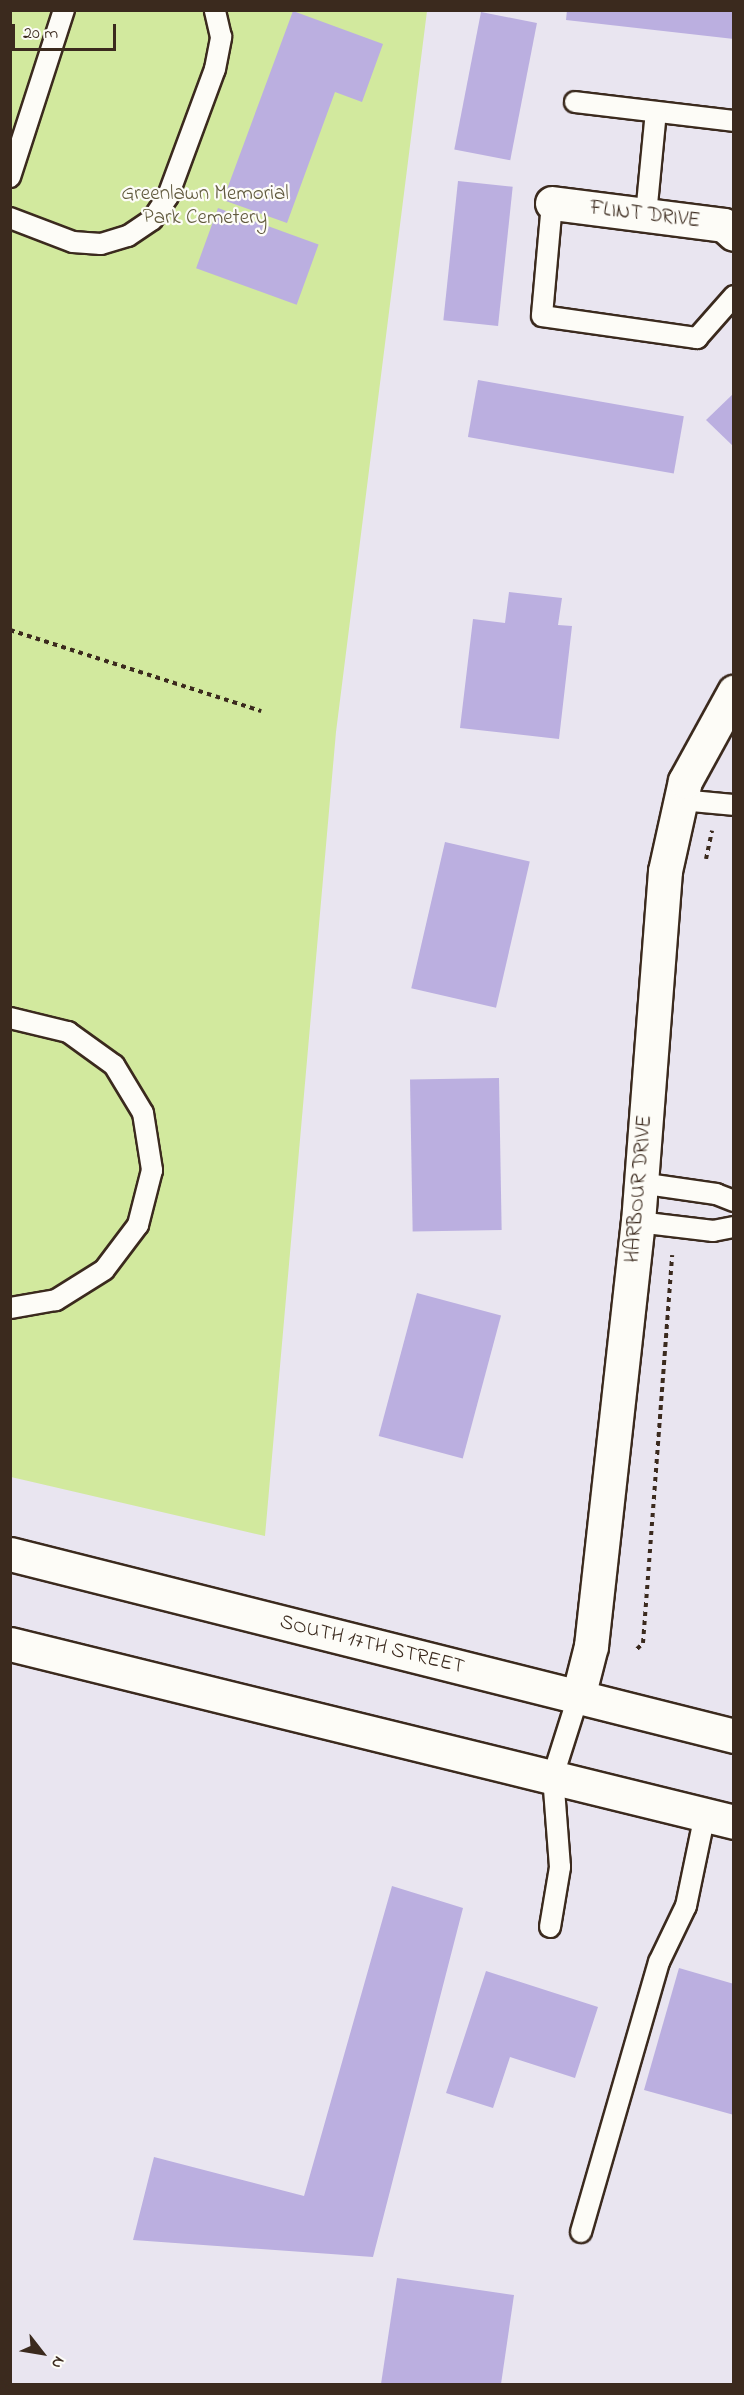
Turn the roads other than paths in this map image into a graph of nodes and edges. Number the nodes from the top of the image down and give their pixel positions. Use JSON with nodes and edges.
{"nodes":[{"id":1,"x":64,"y":10,"type":"edge"},
{"id":2,"x":215,"y":10,"type":"edge"},
{"id":3,"x":574,"y":102,"type":"dead end"},
{"id":4,"x":656,"y":112,"type":"junction"},
{"id":5,"x":734,"y":121,"type":"edge"},
{"id":6,"x":10,"y":177,"type":"edge"},
{"id":7,"x":552,"y":203,"type":"joint"},
{"id":8,"x":646,"y":215,"type":"junction"},
{"id":9,"x":10,"y":218,"type":"edge"},
{"id":10,"x":734,"y":234,"type":"edge"},
{"id":11,"x":734,"y":296,"type":"edge"},
{"id":12,"x":734,"y":692,"type":"edge"},
{"id":13,"x":680,"y":801,"type":"junction"},
{"id":14,"x":734,"y":805,"type":"edge"},
{"id":15,"x":10,"y":1018,"type":"edge"},
{"id":16,"x":640,"y":1183,"type":"junction"},
{"id":17,"x":734,"y":1202,"type":"edge"},
{"id":18,"x":638,"y":1222,"type":"junction"},
{"id":19,"x":734,"y":1227,"type":"edge"},
{"id":20,"x":10,"y":1308,"type":"edge"},
{"id":21,"x":10,"y":1554,"type":"edge"},
{"id":22,"x":10,"y":1644,"type":"edge"},
{"id":23,"x":578,"y":1697,"type":"junction"},
{"id":24,"x":734,"y":1736,"type":"edge"},
{"id":25,"x":553,"y":1776,"type":"junction"},
{"id":26,"x":719,"y":1818,"type":"edge"},
{"id":27,"x":550,"y":1927,"type":"dead end"},
{"id":28,"x":581,"y":2232,"type":"dead end"}],
"edges":[{"from":1,"to":6,"type":"lane"},
{"from":2,"to":9,"type":"lane"},
{"from":3,"to":4,"type":"lane"},
{"from":4,"to":5,"type":"lane"},
{"from":4,"to":8,"type":"lane"},
{"from":7,"to":8,"type":"main road","name":"FLINT DRIVE"},
{"from":7,"to":11,"type":"lane"},
{"from":8,"to":10,"type":"main road","name":"FLINT DRIVE"},
{"from":12,"to":13,"type":"main road","name":"HARBOUR DRIVE"},
{"from":13,"to":14,"type":"lane"},
{"from":13,"to":16,"type":"main road","name":"HARBOUR DRIVE"},
{"from":15,"to":20,"type":"lane"},
{"from":16,"to":17,"type":"lane"},
{"from":16,"to":18,"type":"main road","name":"HARBOUR DRIVE"},
{"from":18,"to":19,"type":"lane"},
{"from":18,"to":23,"type":"main road","name":"HARBOUR DRIVE"},
{"from":21,"to":23,"type":"main road","name":"SOUTH 17TH STREET"},
{"from":22,"to":25,"type":"main road"},
{"from":23,"to":24,"type":"main road","name":"SOUTH 17TH STREET"},
{"from":23,"to":25,"type":"lane"},
{"from":25,"to":26,"type":"main road"},
{"from":25,"to":27,"type":"lane"},
{"from":26,"to":28,"type":"lane"}]}
